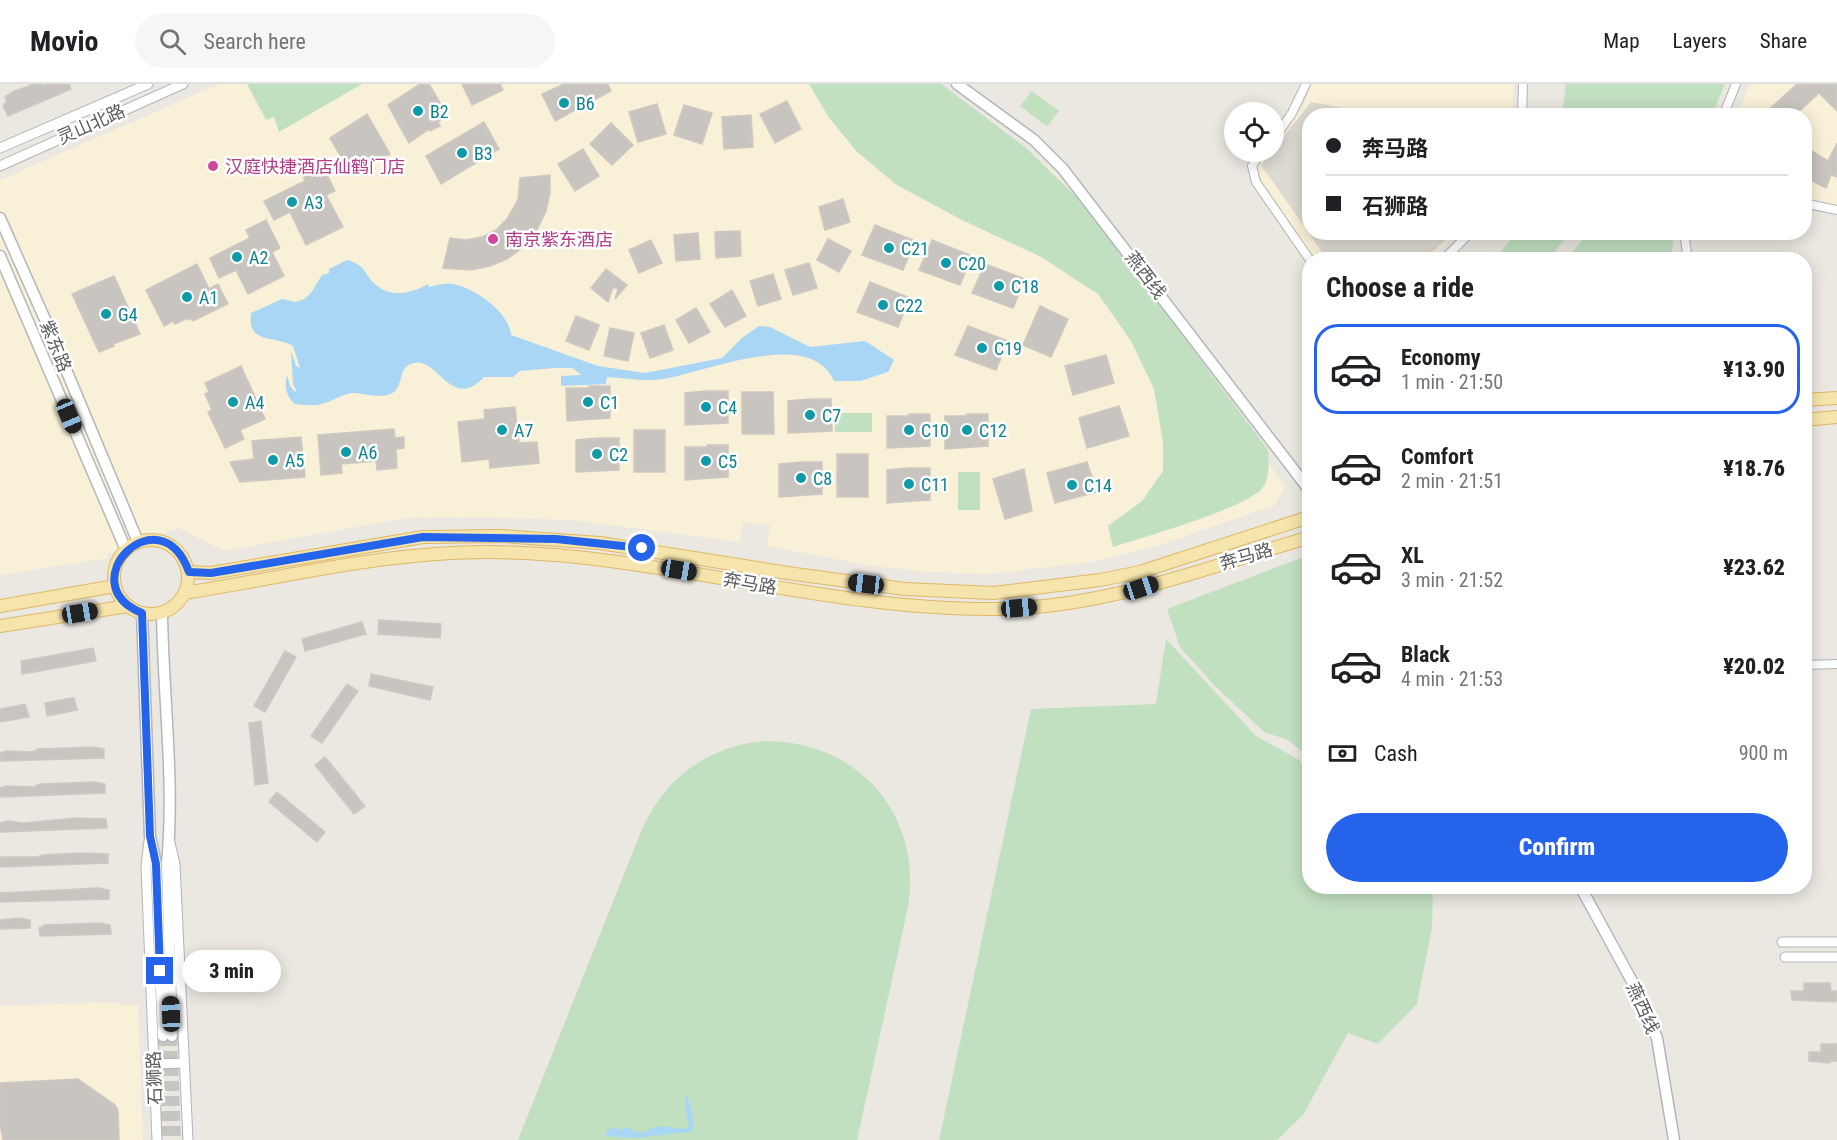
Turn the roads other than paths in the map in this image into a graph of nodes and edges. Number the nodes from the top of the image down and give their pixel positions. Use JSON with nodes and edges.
{"nodes":[{"id":1,"x":148,"y":84,"type":"edge"},
{"id":2,"x":183,"y":84,"type":"edge"},
{"id":3,"x":957,"y":84,"type":"edge"},
{"id":4,"x":1306,"y":84,"type":"edge"},
{"id":5,"x":1523,"y":84,"type":"edge"},
{"id":6,"x":1736,"y":84,"type":"edge"},
{"id":7,"x":1522,"y":108,"type":"edge"},
{"id":8,"x":1726,"y":108,"type":"edge"},
{"id":9,"x":1284,"y":125,"type":"edge"},
{"id":10,"x":0,"y":148,"type":"edge"},
{"id":11,"x":1255,"y":162,"type":"edge"},
{"id":12,"x":0,"y":166,"type":"edge"},
{"id":13,"x":1812,"y":205,"type":"edge"},
{"id":14,"x":1837,"y":210,"type":"edge"},
{"id":15,"x":0,"y":218,"type":"edge"},
{"id":16,"x":1463,"y":240,"type":"edge"},
{"id":17,"x":1304,"y":252,"type":"edge"},
{"id":18,"x":1451,"y":252,"type":"edge"},
{"id":19,"x":0,"y":256,"type":"edge"},
{"id":20,"x":1837,"y":398,"type":"edge"},
{"id":21,"x":1812,"y":400,"type":"edge"},
{"id":22,"x":1837,"y":417,"type":"edge"},
{"id":23,"x":1812,"y":419,"type":"edge"},
{"id":24,"x":1302,"y":481,"type":"edge"},
{"id":25,"x":1302,"y":518,"type":"edge"},
{"id":26,"x":1302,"y":539,"type":"edge"},
{"id":27,"x":138,"y":542,"type":"junction"},
{"id":28,"x":126,"y":550,"type":"junction"},
{"id":29,"x":189,"y":572,"type":"junction"},
{"id":30,"x":115,"y":586,"type":"junction"},
{"id":31,"x":185,"y":593,"type":"junction"},
{"id":32,"x":0,"y":606,"type":"edge"},
{"id":33,"x":128,"y":606,"type":"junction"},
{"id":34,"x":142,"y":613,"type":"junction"},
{"id":35,"x":162,"y":613,"type":"junction"},
{"id":36,"x":0,"y":626,"type":"edge"},
{"id":37,"x":1837,"y":664,"type":"edge"},
{"id":38,"x":1812,"y":665,"type":"edge"},
{"id":39,"x":150,"y":836,"type":"junction"},
{"id":40,"x":169,"y":840,"type":"junction"},
{"id":41,"x":1584,"y":894,"type":"edge"},
{"id":42,"x":1782,"y":942,"type":"dead end"},
{"id":43,"x":1837,"y":942,"type":"edge"},
{"id":44,"x":1785,"y":957,"type":"dead end"},
{"id":45,"x":1837,"y":957,"type":"edge"},
{"id":46,"x":184,"y":1063,"type":"junction"},
{"id":47,"x":153,"y":1064,"type":"junction"},
{"id":48,"x":157,"y":1140,"type":"edge"},
{"id":49,"x":188,"y":1140,"type":"edge"},
{"id":50,"x":1674,"y":1140,"type":"edge"}],
"edges":[{"from":1,"to":10,"type":"street","name":"灵山北路"},
{"from":2,"to":12,"type":"street","name":"灵山北路"},
{"from":3,"to":24,"type":"main road","name":"燕西线"},
{"from":4,"to":9,"type":"street"},
{"from":5,"to":7,"type":"street"},
{"from":6,"to":8,"type":"street"},
{"from":11,"to":17,"type":"street"},
{"from":13,"to":14,"type":"street"},
{"from":15,"to":27,"type":"main road","name":"紫东路"},
{"from":16,"to":18,"type":"street"},
{"from":19,"to":28,"type":"main road","name":"紫东路"},
{"from":20,"to":21,"type":"main road"},
{"from":22,"to":23,"type":"main road"},
{"from":25,"to":29,"type":"main road","name":"奔马路"},
{"from":26,"to":31,"type":"main road","name":"奔马路"},
{"from":27,"to":28,"type":"main road"},
{"from":27,"to":29,"type":"main road"},
{"from":28,"to":30,"type":"main road"},
{"from":29,"to":31,"type":"main road"},
{"from":30,"to":32,"type":"main road"},
{"from":30,"to":33,"type":"main road"},
{"from":31,"to":35,"type":"main road"},
{"from":33,"to":34,"type":"main road"},
{"from":33,"to":36,"type":"main road"},
{"from":34,"to":35,"type":"main road"},
{"from":34,"to":39,"type":"main road","name":"石狮路"},
{"from":35,"to":40,"type":"main road","name":"石狮路"},
{"from":37,"to":38,"type":"street"},
{"from":39,"to":40,"type":"main road","name":"石狮路"},
{"from":39,"to":47,"type":"street","name":"石狮路"},
{"from":40,"to":46,"type":"street","name":"石狮路"},
{"from":41,"to":50,"type":"main road","name":"燕西线"},
{"from":42,"to":43,"type":"street"},
{"from":44,"to":45,"type":"street"},
{"from":46,"to":47,"type":"street"},
{"from":46,"to":49,"type":"street","name":"石狮路"},
{"from":47,"to":48,"type":"street","name":"石狮路"}]}
